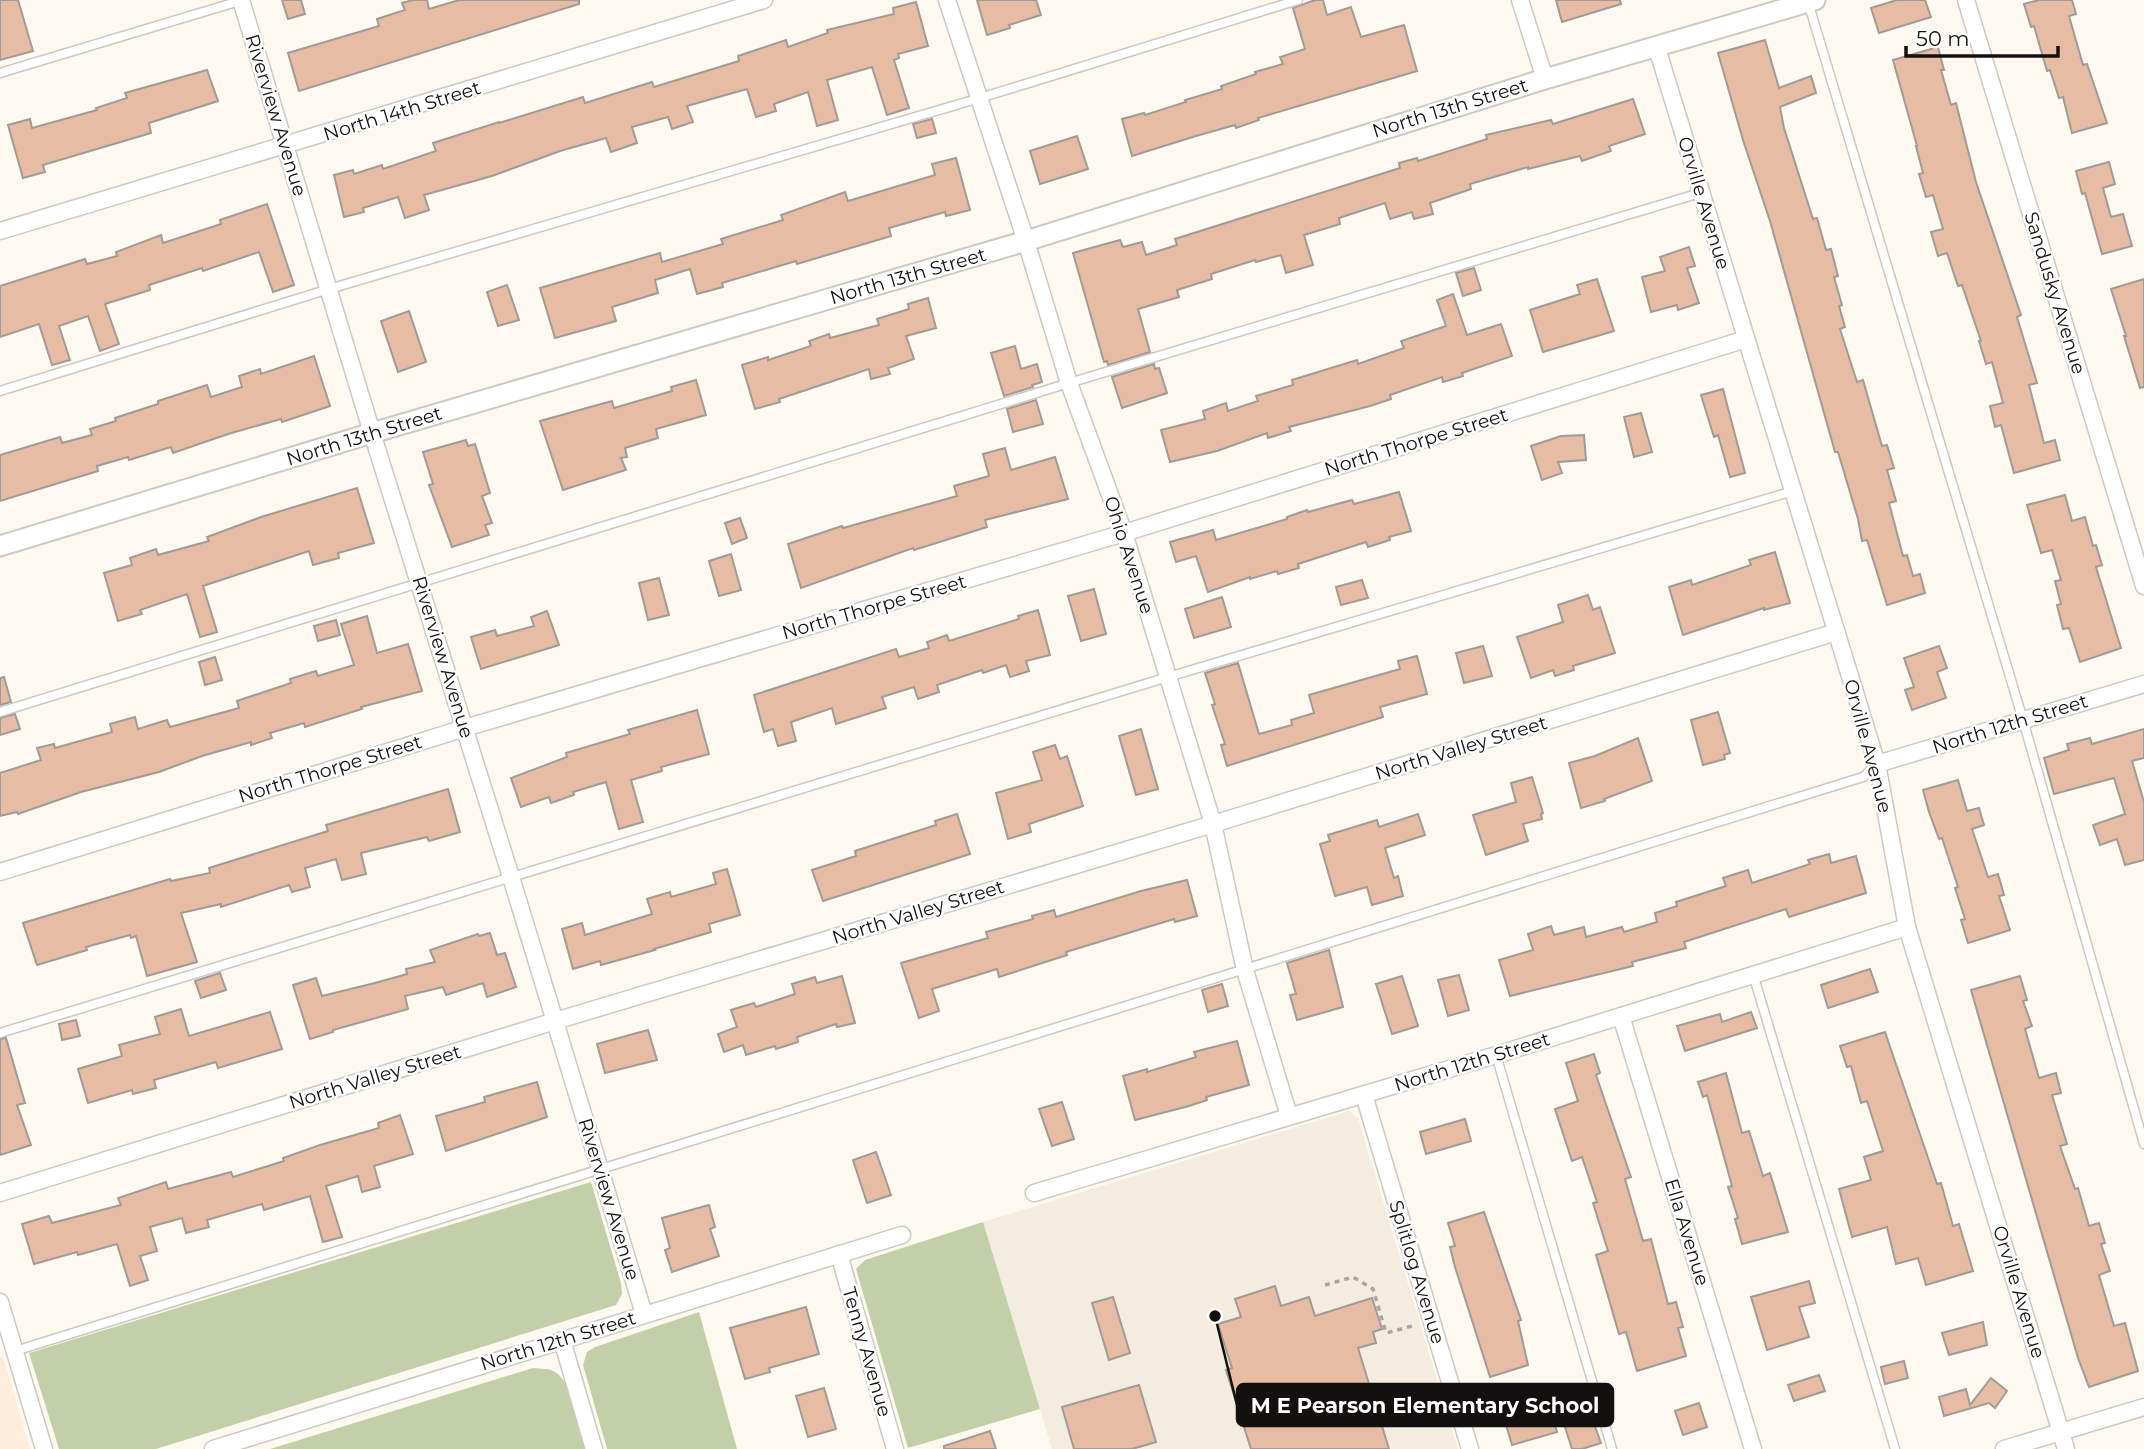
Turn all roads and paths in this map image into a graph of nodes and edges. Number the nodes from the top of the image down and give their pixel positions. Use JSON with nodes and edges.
{"nodes":[{"id":1,"x":242,"y":0,"type":"edge"},
{"id":2,"x":764,"y":0,"type":"edge"},
{"id":3,"x":947,"y":0,"type":"edge"},
{"id":4,"x":1298,"y":0,"type":"edge"},
{"id":5,"x":1520,"y":0,"type":"edge"},
{"id":6,"x":1966,"y":0,"type":"edge"},
{"id":7,"x":1812,"y":1,"type":"edge"},
{"id":8,"x":1656,"y":46,"type":"junction"},
{"id":9,"x":0,"y":72,"type":"edge"},
{"id":10,"x":1545,"y":79,"type":"junction"},
{"id":11,"x":979,"y":98,"type":"junction"},
{"id":12,"x":284,"y":147,"type":"junction"},
{"id":13,"x":1700,"y":193,"type":"junction"},
{"id":14,"x":0,"y":231,"type":"edge"},
{"id":15,"x":1026,"y":241,"type":"junction"},
{"id":16,"x":329,"y":289,"type":"junction"},
{"id":17,"x":1746,"y":339,"type":"junction"},
{"id":18,"x":1069,"y":383,"type":"junction"},
{"id":19,"x":0,"y":391,"type":"edge"},
{"id":20,"x":372,"y":433,"type":"junction"},
{"id":21,"x":1794,"y":491,"type":"junction"},
{"id":22,"x":1124,"y":533,"type":"junction"},
{"id":23,"x":0,"y":546,"type":"edge"},
{"id":24,"x":420,"y":584,"type":"junction"},
{"id":25,"x":2144,"y":586,"type":"edge"},
{"id":26,"x":1836,"y":632,"type":"junction"},
{"id":27,"x":1168,"y":677,"type":"junction"},
{"id":28,"x":2144,"y":684,"type":"edge"},
{"id":29,"x":0,"y":712,"type":"edge"},
{"id":30,"x":2023,"y":720,"type":"junction"},
{"id":31,"x":465,"y":728,"type":"junction"},
{"id":32,"x":1877,"y":764,"type":"junction"},
{"id":33,"x":1213,"y":824,"type":"junction"},
{"id":34,"x":0,"y":872,"type":"edge"},
{"id":35,"x":511,"y":877,"type":"junction"},
{"id":36,"x":1908,"y":927,"type":"junction"},
{"id":37,"x":1245,"y":970,"type":"junction"},
{"id":38,"x":1754,"y":974,"type":"junction"},
{"id":39,"x":1621,"y":1016,"type":"junction"},
{"id":40,"x":555,"y":1021,"type":"junction"},
{"id":41,"x":0,"y":1033,"type":"edge"},
{"id":42,"x":1496,"y":1055,"type":"junction"},
{"id":43,"x":1364,"y":1095,"type":"junction"},
{"id":44,"x":1289,"y":1116,"type":"junction"},
{"id":45,"x":2144,"y":1144,"type":"edge"},
{"id":46,"x":598,"y":1168,"type":"junction"},
{"id":47,"x":1034,"y":1193,"type":"dead end"},
{"id":48,"x":0,"y":1194,"type":"edge"},
{"id":49,"x":902,"y":1235,"type":"dead end"},
{"id":50,"x":839,"y":1254,"type":"junction"},
{"id":51,"x":1325,"y":1285,"type":"dead end"},
{"id":52,"x":0,"y":1302,"type":"edge"},
{"id":53,"x":644,"y":1314,"type":"junction"},
{"id":54,"x":1417,"y":1325,"type":"dead end"},
{"id":55,"x":562,"y":1340,"type":"junction"},
{"id":56,"x":15,"y":1351,"type":"junction"},
{"id":57,"x":2144,"y":1407,"type":"edge"},
{"id":58,"x":2061,"y":1433,"type":"junction"},
{"id":59,"x":44,"y":1449,"type":"edge"},
{"id":60,"x":214,"y":1449,"type":"edge"},
{"id":61,"x":594,"y":1449,"type":"edge"},
{"id":62,"x":895,"y":1449,"type":"edge"},
{"id":63,"x":1470,"y":1449,"type":"edge"},
{"id":64,"x":1612,"y":1449,"type":"edge"},
{"id":65,"x":1753,"y":1449,"type":"edge"},
{"id":66,"x":1895,"y":1449,"type":"edge"},
{"id":67,"x":2004,"y":1449,"type":"edge"},
{"id":68,"x":2066,"y":1449,"type":"edge"}],
"edges":[{"from":1,"to":9,"type":"lane"},
{"from":1,"to":12,"type":"street","name":"Riverview Avenue"},
{"from":2,"to":12,"type":"street","name":"North 14th Street"},
{"from":3,"to":11,"type":"street","name":"Ohio Avenue"},
{"from":4,"to":11,"type":"lane"},
{"from":5,"to":10,"type":"street"},
{"from":6,"to":25,"type":"street","name":"Sandusky Avenue"},
{"from":7,"to":8,"type":"street","name":"North 13th Street"},
{"from":7,"to":30,"type":"lane"},
{"from":8,"to":10,"type":"street","name":"North 13th Street"},
{"from":8,"to":13,"type":"street","name":"Orville Avenue"},
{"from":10,"to":15,"type":"street","name":"North 13th Street"},
{"from":11,"to":15,"type":"street","name":"Ohio Avenue"},
{"from":11,"to":16,"type":"lane"},
{"from":12,"to":14,"type":"street","name":"North 14th Street"},
{"from":12,"to":16,"type":"street","name":"Riverview Avenue"},
{"from":13,"to":17,"type":"street","name":"Orville Avenue"},
{"from":13,"to":18,"type":"lane"},
{"from":15,"to":18,"type":"street","name":"Ohio Avenue"},
{"from":15,"to":20,"type":"street","name":"North 13th Street"},
{"from":16,"to":19,"type":"lane"},
{"from":16,"to":20,"type":"street","name":"Riverview Avenue"},
{"from":17,"to":21,"type":"street","name":"Orville Avenue"},
{"from":17,"to":22,"type":"street","name":"North Thorpe Street"},
{"from":18,"to":22,"type":"street","name":"Ohio Avenue"},
{"from":18,"to":24,"type":"lane"},
{"from":20,"to":23,"type":"street","name":"North 13th Street"},
{"from":20,"to":24,"type":"street","name":"Riverview Avenue"},
{"from":21,"to":26,"type":"street","name":"Orville Avenue"},
{"from":21,"to":27,"type":"lane"},
{"from":22,"to":27,"type":"street","name":"Ohio Avenue"},
{"from":22,"to":31,"type":"street","name":"North Thorpe Street"},
{"from":24,"to":29,"type":"lane"},
{"from":24,"to":31,"type":"street","name":"Riverview Avenue"},
{"from":26,"to":32,"type":"street","name":"Orville Avenue"},
{"from":26,"to":33,"type":"street","name":"North Valley Street"},
{"from":27,"to":33,"type":"street","name":"Ohio Avenue"},
{"from":27,"to":35,"type":"lane"},
{"from":28,"to":30,"type":"street","name":"North 12th Street"},
{"from":30,"to":32,"type":"street","name":"North 12th Street"},
{"from":30,"to":45,"type":"lane"},
{"from":31,"to":34,"type":"street","name":"North Thorpe Street"},
{"from":31,"to":35,"type":"street","name":"Riverview Avenue"},
{"from":32,"to":36,"type":"street","name":"Orville Avenue"},
{"from":32,"to":37,"type":"lane"},
{"from":33,"to":37,"type":"street","name":"Ohio Avenue"},
{"from":33,"to":40,"type":"street","name":"North Valley Street"},
{"from":35,"to":40,"type":"street","name":"Riverview Avenue"},
{"from":35,"to":41,"type":"lane"},
{"from":36,"to":38,"type":"street","name":"North 12th Street"},
{"from":36,"to":58,"type":"street","name":"Orville Avenue"},
{"from":37,"to":44,"type":"street","name":"Ohio Avenue"},
{"from":37,"to":46,"type":"lane"},
{"from":38,"to":39,"type":"street","name":"North 12th Street"},
{"from":38,"to":66,"type":"lane"},
{"from":39,"to":42,"type":"street","name":"North 12th Street"},
{"from":39,"to":65,"type":"street","name":"Ella Avenue"},
{"from":40,"to":46,"type":"street","name":"Riverview Avenue"},
{"from":40,"to":48,"type":"street","name":"North Valley Street"},
{"from":42,"to":43,"type":"street","name":"North 12th Street"},
{"from":42,"to":64,"type":"lane"},
{"from":43,"to":44,"type":"street","name":"North 12th Street"},
{"from":43,"to":63,"type":"street","name":"Splitlog Avenue"},
{"from":44,"to":47,"type":"street","name":"North 12th Street"},
{"from":46,"to":53,"type":"street","name":"Riverview Avenue"},
{"from":46,"to":56,"type":"lane"},
{"from":49,"to":50,"type":"street","name":"North 12th Street"},
{"from":50,"to":53,"type":"street","name":"North 12th Street"},
{"from":50,"to":62,"type":"street","name":"Tenny Avenue"},
{"from":51,"to":54,"type":"path"},
{"from":52,"to":56,"type":"street"},
{"from":53,"to":55,"type":"street","name":"North 12th Street"},
{"from":55,"to":60,"type":"street","name":"North 12th Street"},
{"from":55,"to":61,"type":"street"},
{"from":56,"to":59,"type":"street"},
{"from":57,"to":58,"type":"street"},
{"from":58,"to":67,"type":"street"},
{"from":58,"to":68,"type":"street","name":"Orville Avenue"}]}
